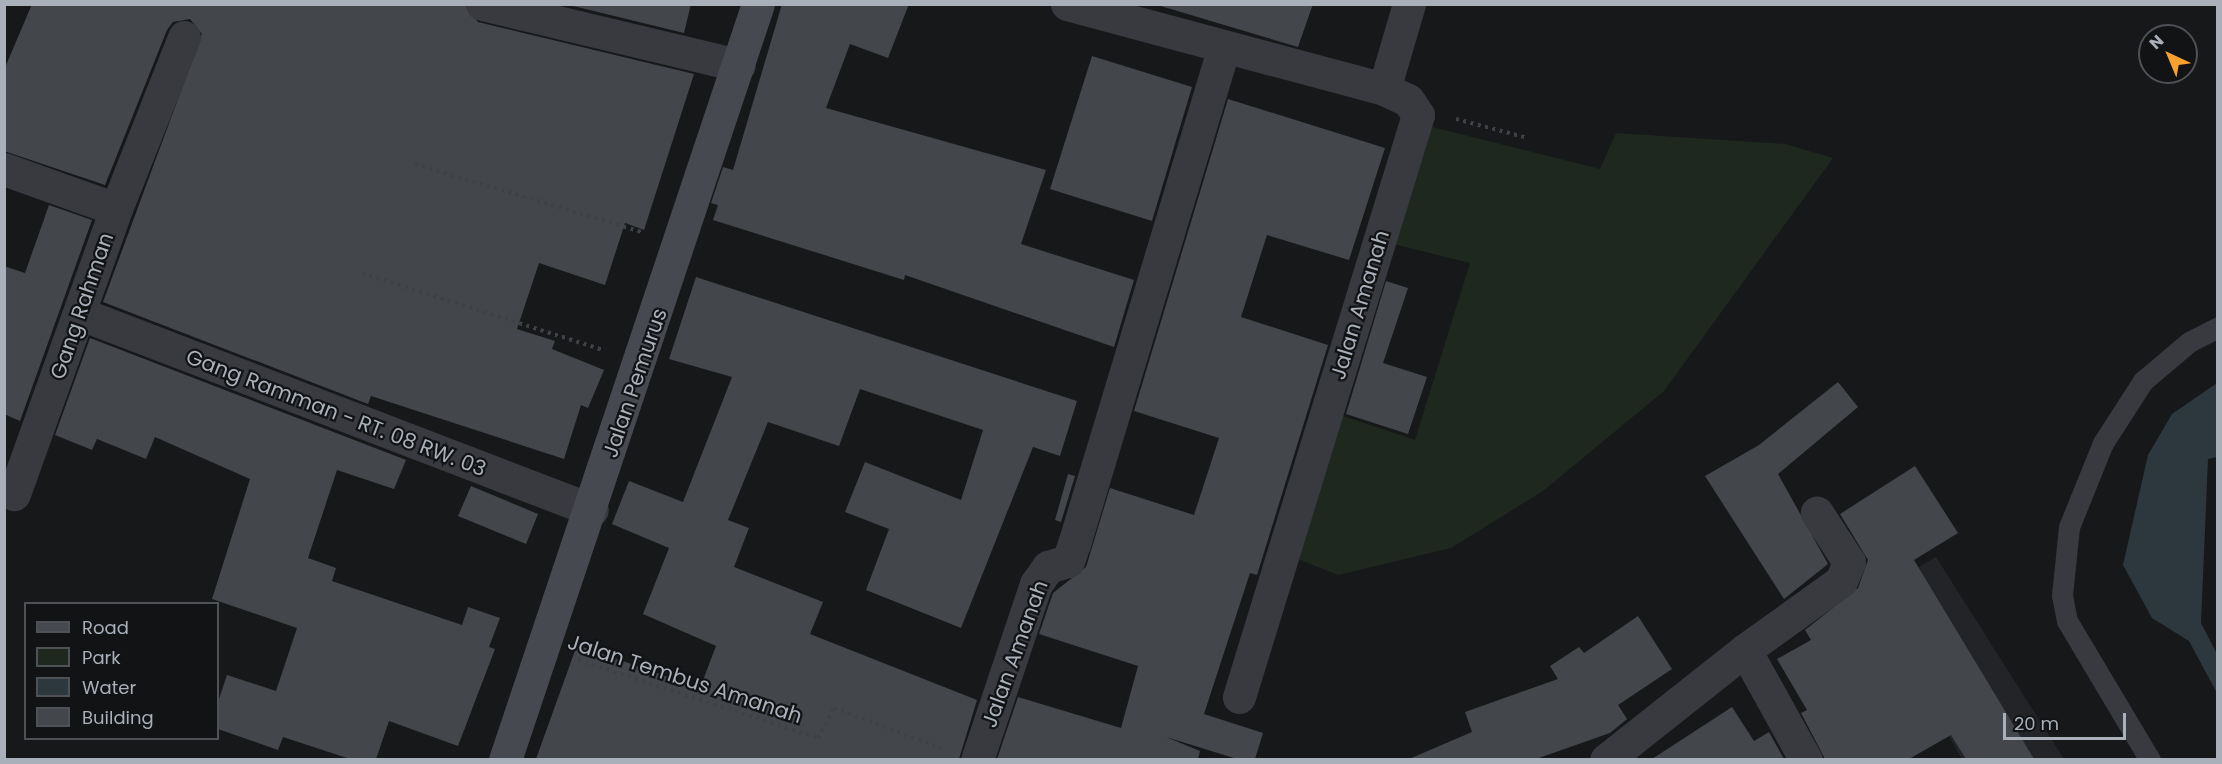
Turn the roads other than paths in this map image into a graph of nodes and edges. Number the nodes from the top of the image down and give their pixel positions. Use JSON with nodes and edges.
{"nodes":[{"id":1,"x":482,"y":4,"type":"edge"},
{"id":2,"x":758,"y":4,"type":"edge"},
{"id":3,"x":1067,"y":4,"type":"edge"},
{"id":4,"x":1409,"y":4,"type":"edge"},
{"id":5,"x":184,"y":37,"type":"dead end"},
{"id":6,"x":1224,"y":47,"type":"junction"},
{"id":7,"x":739,"y":65,"type":"junction"},
{"id":8,"x":1384,"y":89,"type":"junction"},
{"id":9,"x":14,"y":173,"type":"edge"},
{"id":10,"x":116,"y":209,"type":"junction"},
{"id":11,"x":81,"y":314,"type":"junction"},
{"id":12,"x":2217,"y":327,"type":"edge"},
{"id":13,"x":14,"y":494,"type":"dead end"},
{"id":14,"x":592,"y":510,"type":"junction"},
{"id":15,"x":1818,"y":513,"type":"dead end"},
{"id":16,"x":1745,"y":650,"type":"junction"},
{"id":17,"x":1239,"y":697,"type":"dead end"},
{"id":18,"x":963,"y":755,"type":"edge"},
{"id":19,"x":505,"y":759,"type":"edge"},
{"id":20,"x":1606,"y":759,"type":"edge"},
{"id":21,"x":1806,"y":759,"type":"edge"},
{"id":22,"x":2150,"y":759,"type":"edge"}],
"edges":[{"from":1,"to":7,"type":"street"},
{"from":2,"to":7,"type":"street","name":"Jalan Pemurus"},
{"from":3,"to":6,"type":"street"},
{"from":4,"to":8,"type":"street"},
{"from":5,"to":10,"type":"street"},
{"from":6,"to":8,"type":"street"},
{"from":6,"to":18,"type":"street","name":"Jalan Amanah"},
{"from":7,"to":14,"type":"street","name":"Jalan Pemurus"},
{"from":8,"to":17,"type":"street","name":"Jalan Amanah"},
{"from":9,"to":10,"type":"street","name":"Gang Rahman"},
{"from":10,"to":11,"type":"street","name":"Gang Rahman"},
{"from":11,"to":13,"type":"street","name":"Gang Rahman"},
{"from":11,"to":14,"type":"street","name":"Gang Ramman - RT. 08 RW. 03"},
{"from":12,"to":22,"type":"lane"},
{"from":14,"to":19,"type":"street","name":"Jalan Pemurus"},
{"from":15,"to":16,"type":"street"},
{"from":16,"to":20,"type":"street"},
{"from":16,"to":21,"type":"street"}]}
